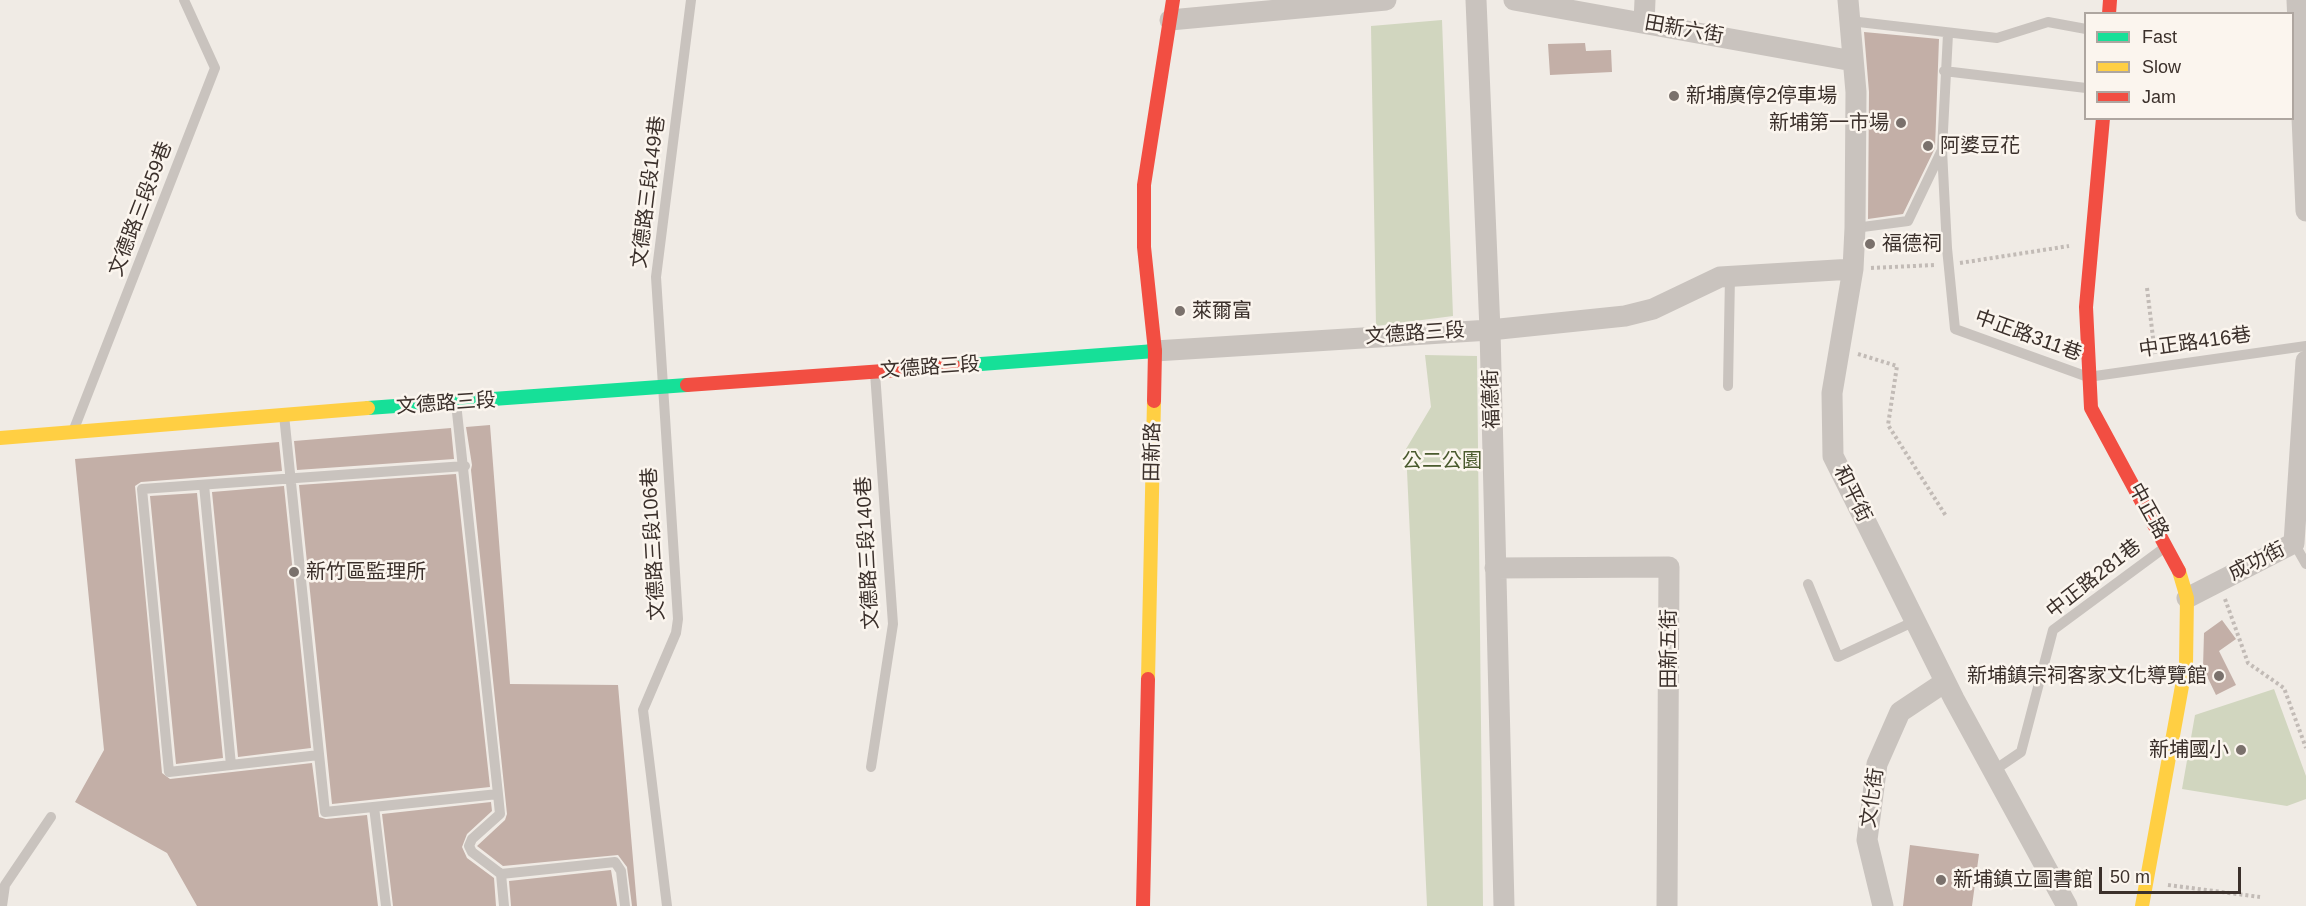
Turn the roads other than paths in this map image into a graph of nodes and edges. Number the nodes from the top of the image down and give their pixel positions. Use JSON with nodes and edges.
{"nodes":[{"id":1,"x":184,"y":0,"type":"edge"},
{"id":2,"x":691,"y":0,"type":"edge"},
{"id":3,"x":1386,"y":0,"type":"edge"},
{"id":4,"x":1476,"y":0,"type":"edge"},
{"id":5,"x":1514,"y":0,"type":"edge"},
{"id":6,"x":1645,"y":0,"type":"edge"},
{"id":7,"x":1848,"y":0,"type":"edge"},
{"id":8,"x":2296,"y":0,"type":"edge"},
{"id":9,"x":1171,"y":10,"type":"edge"},
{"id":10,"x":1850,"y":21,"type":"junction"},
{"id":11,"x":1644,"y":23,"type":"junction"},
{"id":12,"x":2084,"y":29,"type":"edge"},
{"id":13,"x":1948,"y":34,"type":"junction"},
{"id":14,"x":1853,"y":61,"type":"junction"},
{"id":15,"x":1944,"y":71,"type":"junction"},
{"id":16,"x":2084,"y":88,"type":"edge"},
{"id":17,"x":2103,"y":120,"type":"edge"},
{"id":18,"x":1942,"y":150,"type":"junction"},
{"id":19,"x":2305,"y":184,"type":"edge"},
{"id":20,"x":2306,"y":211,"type":"edge"},
{"id":21,"x":1855,"y":228,"type":"junction"},
{"id":22,"x":1853,"y":268,"type":"junction"},
{"id":23,"x":1730,"y":276,"type":"junction"},
{"id":24,"x":1490,"y":330,"type":"junction"},
{"id":25,"x":2306,"y":346,"type":"edge"},
{"id":26,"x":1155,"y":351,"type":"junction"},
{"id":27,"x":2306,"y":361,"type":"edge"},
{"id":28,"x":875,"y":372,"type":"junction"},
{"id":29,"x":2088,"y":377,"type":"junction"},
{"id":30,"x":1728,"y":386,"type":"dead end"},
{"id":31,"x":661,"y":388,"type":"junction"},
{"id":32,"x":456,"y":403,"type":"junction"},
{"id":33,"x":284,"y":414,"type":"junction"},
{"id":34,"x":73,"y":432,"type":"junction"},
{"id":35,"x":0,"y":438,"type":"edge"},
{"id":36,"x":465,"y":466,"type":"junction"},
{"id":37,"x":291,"y":479,"type":"junction"},
{"id":38,"x":204,"y":485,"type":"junction"},
{"id":39,"x":2294,"y":543,"type":"junction"},
{"id":40,"x":2167,"y":546,"type":"junction"},
{"id":41,"x":2306,"y":564,"type":"edge"},
{"id":42,"x":1496,"y":568,"type":"junction"},
{"id":43,"x":1808,"y":585,"type":"dead end"},
{"id":44,"x":2187,"y":598,"type":"junction"},
{"id":45,"x":1915,"y":621,"type":"junction"},
{"id":46,"x":1945,"y":682,"type":"junction"},
{"id":47,"x":319,"y":755,"type":"junction"},
{"id":48,"x":231,"y":765,"type":"junction"},
{"id":49,"x":871,"y":767,"type":"dead end"},
{"id":50,"x":1993,"y":771,"type":"junction"},
{"id":51,"x":498,"y":794,"type":"junction"},
{"id":52,"x":374,"y":807,"type":"junction"},
{"id":53,"x":51,"y":817,"type":"dead end"},
{"id":54,"x":501,"y":874,"type":"junction"},
{"id":55,"x":2,"y":906,"type":"edge"},
{"id":56,"x":386,"y":906,"type":"edge"},
{"id":57,"x":504,"y":906,"type":"edge"},
{"id":58,"x":625,"y":906,"type":"edge"},
{"id":59,"x":667,"y":906,"type":"edge"},
{"id":60,"x":1143,"y":906,"type":"edge"},
{"id":61,"x":1504,"y":906,"type":"edge"},
{"id":62,"x":1667,"y":906,"type":"edge"},
{"id":63,"x":1883,"y":906,"type":"edge"},
{"id":64,"x":2067,"y":906,"type":"edge"},
{"id":65,"x":2142,"y":906,"type":"edge"}],
"edges":[{"from":1,"to":34,"type":"lane","name":"文德路三段59巷"},
{"from":2,"to":31,"type":"lane","name":"文德路三段149巷"},
{"from":3,"to":9,"type":"street"},
{"from":4,"to":24,"type":"street","name":"福德街"},
{"from":5,"to":11,"type":"street","name":"田新六街"},
{"from":6,"to":11,"type":"street"},
{"from":7,"to":10,"type":"street","name":"和平街"},
{"from":8,"to":19,"type":"street"},
{"from":9,"to":26,"type":"main road","name":"田新路"},
{"from":10,"to":13,"type":"lane"},
{"from":10,"to":14,"type":"street","name":"和平街"},
{"from":11,"to":14,"type":"street","name":"田新六街"},
{"from":12,"to":13,"type":"lane"},
{"from":13,"to":15,"type":"lane"},
{"from":14,"to":21,"type":"street","name":"和平街"},
{"from":15,"to":16,"type":"lane"},
{"from":15,"to":18,"type":"lane"},
{"from":17,"to":29,"type":"main road","name":"中正路"},
{"from":18,"to":21,"type":"lane"},
{"from":18,"to":29,"type":"lane","name":"中正路311巷"},
{"from":19,"to":20,"type":"street"},
{"from":21,"to":22,"type":"street","name":"和平街"},
{"from":22,"to":23,"type":"street","name":"文德路三段"},
{"from":22,"to":45,"type":"street","name":"和平街"},
{"from":23,"to":24,"type":"street","name":"文德路三段"},
{"from":23,"to":30,"type":"lane"},
{"from":24,"to":26,"type":"street","name":"文德路三段"},
{"from":24,"to":42,"type":"street","name":"福德街"},
{"from":25,"to":29,"type":"lane","name":"中正路416巷"},
{"from":26,"to":28,"type":"main road","name":"文德路三段"},
{"from":26,"to":60,"type":"main road","name":"田新路"},
{"from":27,"to":39,"type":"street","name":"成功街"},
{"from":28,"to":31,"type":"main road","name":"文德路三段"},
{"from":28,"to":49,"type":"lane","name":"文德路三段140巷"},
{"from":29,"to":40,"type":"main road","name":"中正路"},
{"from":31,"to":32,"type":"main road","name":"文德路三段"},
{"from":31,"to":59,"type":"lane","name":"文德路三段106巷"},
{"from":32,"to":33,"type":"main road","name":"文德路三段"},
{"from":32,"to":36,"type":"lane"},
{"from":33,"to":34,"type":"main road","name":"文德路三段"},
{"from":33,"to":37,"type":"lane"},
{"from":34,"to":35,"type":"main road","name":"文德路三段"},
{"from":36,"to":37,"type":"lane"},
{"from":36,"to":51,"type":"lane"},
{"from":37,"to":38,"type":"lane"},
{"from":37,"to":47,"type":"lane"},
{"from":38,"to":48,"type":"lane"},
{"from":38,"to":48,"type":"lane"},
{"from":39,"to":41,"type":"lane"},
{"from":39,"to":44,"type":"street","name":"成功街"},
{"from":40,"to":44,"type":"main road","name":"中正路"},
{"from":40,"to":50,"type":"lane","name":"中正路281巷"},
{"from":42,"to":61,"type":"street","name":"福德街"},
{"from":42,"to":62,"type":"street","name":"田新五街"},
{"from":43,"to":45,"type":"lane"},
{"from":44,"to":65,"type":"main road","name":"中正路"},
{"from":45,"to":46,"type":"street","name":"和平街"},
{"from":46,"to":50,"type":"street","name":"和平街"},
{"from":46,"to":63,"type":"street","name":"文化街"},
{"from":47,"to":48,"type":"lane"},
{"from":47,"to":52,"type":"lane"},
{"from":50,"to":64,"type":"street","name":"和平街"},
{"from":51,"to":52,"type":"lane"},
{"from":51,"to":54,"type":"lane"},
{"from":52,"to":56,"type":"lane"},
{"from":53,"to":55,"type":"lane"},
{"from":54,"to":57,"type":"lane"},
{"from":54,"to":58,"type":"lane"}]}
